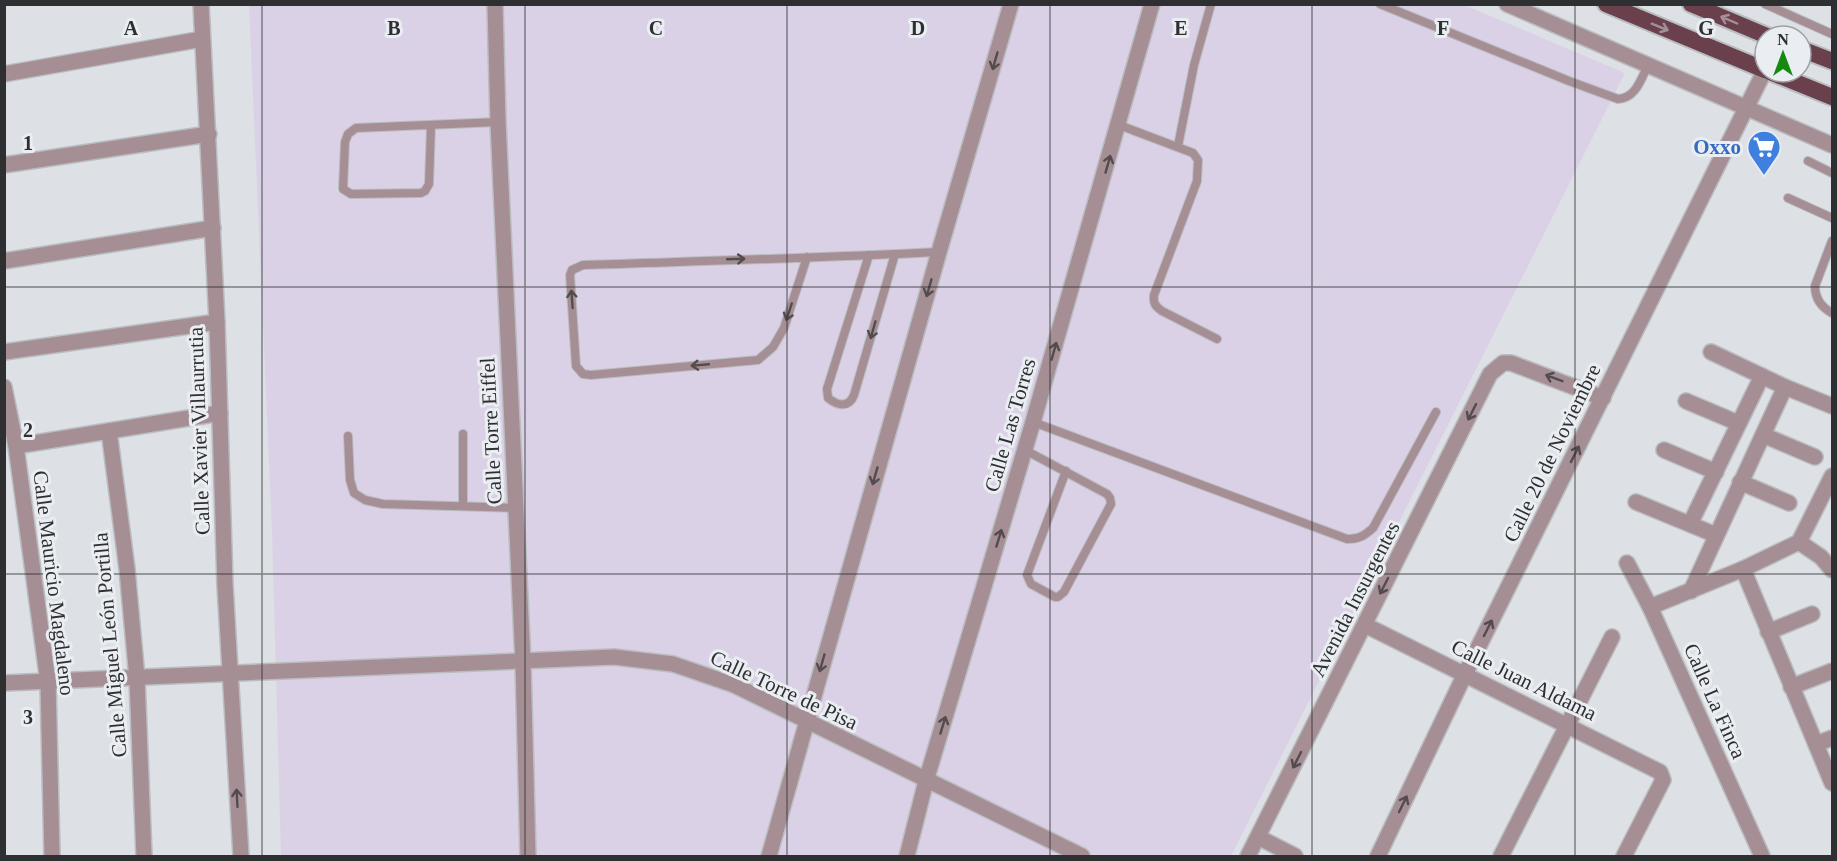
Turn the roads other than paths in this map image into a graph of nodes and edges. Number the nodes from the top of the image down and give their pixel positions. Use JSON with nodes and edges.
{"nodes":[{"id":1,"x":201,"y":4,"type":"edge"},
{"id":2,"x":495,"y":4,"type":"edge"},
{"id":3,"x":1011,"y":4,"type":"edge"},
{"id":4,"x":1152,"y":4,"type":"edge"},
{"id":5,"x":1211,"y":4,"type":"edge"},
{"id":6,"x":1380,"y":4,"type":"edge"},
{"id":7,"x":1507,"y":4,"type":"edge"},
{"id":8,"x":1606,"y":4,"type":"edge"},
{"id":9,"x":1691,"y":4,"type":"edge"},
{"id":10,"x":1765,"y":4,"type":"edge"},
{"id":11,"x":1753,"y":30,"type":"edge"},
{"id":12,"x":1833,"y":34,"type":"edge"},
{"id":13,"x":202,"y":39,"type":"junction"},
{"id":14,"x":1813,"y":54,"type":"edge"},
{"id":15,"x":1833,"y":61,"type":"edge"},
{"id":16,"x":1648,"y":65,"type":"junction"},
{"id":17,"x":1753,"y":65,"type":"edge"},
{"id":18,"x":4,"y":74,"type":"edge"},
{"id":19,"x":1758,"y":84,"type":"edge"},
{"id":20,"x":1800,"y":84,"type":"edge"},
{"id":21,"x":1833,"y":97,"type":"edge"},
{"id":22,"x":1746,"y":106,"type":"junction"},
{"id":23,"x":498,"y":122,"type":"junction"},
{"id":24,"x":1119,"y":125,"type":"junction"},
{"id":25,"x":431,"y":126,"type":"junction"},
{"id":26,"x":208,"y":134,"type":"junction"},
{"id":27,"x":1833,"y":145,"type":"edge"},
{"id":28,"x":1178,"y":146,"type":"junction"},
{"id":29,"x":1808,"y":161,"type":"dead end"},
{"id":30,"x":4,"y":165,"type":"edge"},
{"id":31,"x":1833,"y":173,"type":"edge"},
{"id":32,"x":1788,"y":198,"type":"dead end"},
{"id":33,"x":1833,"y":218,"type":"edge"},
{"id":34,"x":213,"y":228,"type":"junction"},
{"id":35,"x":1833,"y":242,"type":"edge"},
{"id":36,"x":939,"y":252,"type":"junction"},
{"id":37,"x":895,"y":254,"type":"junction"},
{"id":38,"x":869,"y":255,"type":"junction"},
{"id":39,"x":807,"y":257,"type":"junction"},
{"id":40,"x":4,"y":261,"type":"edge"},
{"id":41,"x":1833,"y":312,"type":"edge"},
{"id":42,"x":217,"y":322,"type":"junction"},
{"id":43,"x":1217,"y":339,"type":"dead end"},
{"id":44,"x":4,"y":352,"type":"edge"},
{"id":45,"x":1711,"y":352,"type":"dead end"},
{"id":46,"x":1762,"y":376,"type":"junction"},
{"id":47,"x":4,"y":387,"type":"edge"},
{"id":48,"x":1785,"y":387,"type":"junction"},
{"id":49,"x":1603,"y":398,"type":"junction"},
{"id":50,"x":1686,"y":401,"type":"dead end"},
{"id":51,"x":1833,"y":406,"type":"edge"},
{"id":52,"x":220,"y":412,"type":"junction"},
{"id":53,"x":1436,"y":412,"type":"dead end"},
{"id":54,"x":1033,"y":422,"type":"junction"},
{"id":55,"x":1738,"y":423,"type":"junction"},
{"id":56,"x":109,"y":431,"type":"junction"},
{"id":57,"x":463,"y":434,"type":"dead end"},
{"id":58,"x":1762,"y":435,"type":"junction"},
{"id":59,"x":348,"y":436,"type":"dead end"},
{"id":60,"x":16,"y":446,"type":"junction"},
{"id":61,"x":1025,"y":450,"type":"junction"},
{"id":62,"x":1664,"y":450,"type":"dead end"},
{"id":63,"x":1815,"y":457,"type":"dead end"},
{"id":64,"x":1066,"y":471,"type":"junction"},
{"id":65,"x":1716,"y":472,"type":"junction"},
{"id":66,"x":1833,"y":476,"type":"edge"},
{"id":67,"x":1740,"y":482,"type":"junction"},
{"id":68,"x":1636,"y":502,"type":"dead end"},
{"id":69,"x":1789,"y":504,"type":"dead end"},
{"id":70,"x":463,"y":506,"type":"junction"},
{"id":71,"x":516,"y":508,"type":"junction"},
{"id":72,"x":1690,"y":524,"type":"junction"},
{"id":73,"x":1716,"y":535,"type":"junction"},
{"id":74,"x":1799,"y":542,"type":"junction"},
{"id":75,"x":1627,"y":563,"type":"dead end"},
{"id":76,"x":1743,"y":569,"type":"junction"},
{"id":77,"x":1833,"y":570,"type":"edge"},
{"id":78,"x":1691,"y":591,"type":"junction"},
{"id":79,"x":1650,"y":607,"type":"junction"},
{"id":80,"x":1812,"y":614,"type":"dead end"},
{"id":81,"x":1365,"y":625,"type":"junction"},
{"id":82,"x":1768,"y":632,"type":"junction"},
{"id":83,"x":1612,"y":637,"type":"dead end"},
{"id":84,"x":524,"y":662,"type":"junction"},
{"id":85,"x":1833,"y":671,"type":"edge"},
{"id":86,"x":230,"y":672,"type":"junction"},
{"id":87,"x":1465,"y":675,"type":"junction"},
{"id":88,"x":137,"y":678,"type":"junction"},
{"id":89,"x":48,"y":682,"type":"junction"},
{"id":90,"x":4,"y":683,"type":"edge"},
{"id":91,"x":1791,"y":687,"type":"junction"},
{"id":92,"x":806,"y":720,"type":"junction"},
{"id":93,"x":1568,"y":725,"type":"junction"},
{"id":94,"x":1833,"y":738,"type":"edge"},
{"id":95,"x":1815,"y":744,"type":"junction"},
{"id":96,"x":926,"y":781,"type":"junction"},
{"id":97,"x":1833,"y":783,"type":"edge"},
{"id":98,"x":1258,"y":837,"type":"junction"},
{"id":99,"x":52,"y":856,"type":"edge"},
{"id":100,"x":144,"y":856,"type":"edge"},
{"id":101,"x":241,"y":856,"type":"edge"},
{"id":102,"x":528,"y":856,"type":"edge"},
{"id":103,"x":768,"y":856,"type":"edge"},
{"id":104,"x":907,"y":856,"type":"edge"},
{"id":105,"x":1082,"y":856,"type":"edge"},
{"id":106,"x":1248,"y":856,"type":"edge"},
{"id":107,"x":1295,"y":856,"type":"edge"},
{"id":108,"x":1378,"y":856,"type":"edge"},
{"id":109,"x":1501,"y":856,"type":"edge"},
{"id":110,"x":1624,"y":856,"type":"edge"},
{"id":111,"x":1761,"y":856,"type":"edge"}],
"edges":[{"from":1,"to":13,"type":"street","name":"Calle Xavier Villaurrutia"},
{"from":2,"to":23,"type":"street","name":"Calle Torre Eiffel"},
{"from":3,"to":36,"type":"street","one_way":true},
{"from":4,"to":24,"type":"street","name":"Calle Las Torres"},
{"from":5,"to":28,"type":"lane"},
{"from":6,"to":16,"type":"lane"},
{"from":7,"to":16,"type":"street"},
{"from":8,"to":17,"type":"highway","one_way":true},
{"from":11,"to":9,"type":"highway","one_way":true},
{"from":10,"to":12,"type":"lane"},
{"from":13,"to":18,"type":"street"},
{"from":13,"to":26,"type":"street","name":"Calle Xavier Villaurrutia"},
{"from":14,"to":15,"type":"highway"},
{"from":16,"to":22,"type":"street"},
{"from":19,"to":22,"type":"street","name":"Calle 20 de Noviembre"},
{"from":20,"to":21,"type":"highway"},
{"from":22,"to":27,"type":"street"},
{"from":22,"to":49,"type":"street","name":"Calle 20 de Noviembre"},
{"from":23,"to":25,"type":"lane"},
{"from":23,"to":71,"type":"street","name":"Calle Torre Eiffel"},
{"from":24,"to":28,"type":"lane"},
{"from":54,"to":24,"type":"street","name":"Calle Las Torres","one_way":true},
{"from":25,"to":25,"type":"lane"},
{"from":26,"to":30,"type":"street"},
{"from":26,"to":34,"type":"street","name":"Calle Xavier Villaurrutia"},
{"from":28,"to":43,"type":"lane"},
{"from":29,"to":31,"type":"lane"},
{"from":32,"to":33,"type":"lane"},
{"from":34,"to":40,"type":"street"},
{"from":34,"to":42,"type":"street","name":"Calle Xavier Villaurrutia"},
{"from":35,"to":41,"type":"lane"},
{"from":36,"to":37,"type":"lane"},
{"from":36,"to":92,"type":"street","one_way":true},
{"from":37,"to":38,"type":"lane"},
{"from":37,"to":38,"type":"lane","one_way":true},
{"from":38,"to":39,"type":"lane"},
{"from":39,"to":39,"type":"lane","one_way":true},
{"from":42,"to":44,"type":"street"},
{"from":42,"to":52,"type":"street","name":"Calle Xavier Villaurrutia"},
{"from":45,"to":46,"type":"street"},
{"from":46,"to":48,"type":"street"},
{"from":46,"to":55,"type":"street"},
{"from":47,"to":60,"type":"street","name":"Calle Mauricio Magdaleno"},
{"from":48,"to":51,"type":"street"},
{"from":48,"to":58,"type":"street"},
{"from":49,"to":81,"type":"street","name":"Avenida Insurgentes","one_way":true},
{"from":87,"to":49,"type":"street","name":"Calle 20 de Noviembre","one_way":true},
{"from":50,"to":55,"type":"street"},
{"from":52,"to":56,"type":"street"},
{"from":52,"to":86,"type":"street","name":"Calle Xavier Villaurrutia"},
{"from":53,"to":54,"type":"lane"},
{"from":54,"to":61,"type":"street","name":"Calle Las Torres"},
{"from":55,"to":65,"type":"street"},
{"from":56,"to":60,"type":"street"},
{"from":56,"to":88,"type":"street","name":"Calle Miguel León Portilla"},
{"from":57,"to":70,"type":"lane"},
{"from":58,"to":63,"type":"street"},
{"from":58,"to":67,"type":"street"},
{"from":59,"to":70,"type":"lane"},
{"from":60,"to":89,"type":"street","name":"Calle Mauricio Magdaleno"},
{"from":61,"to":64,"type":"lane"},
{"from":96,"to":61,"type":"street","name":"Calle Las Torres","one_way":true},
{"from":62,"to":65,"type":"street"},
{"from":64,"to":64,"type":"lane"},
{"from":65,"to":72,"type":"street"},
{"from":66,"to":74,"type":"street"},
{"from":67,"to":69,"type":"street"},
{"from":67,"to":73,"type":"street"},
{"from":68,"to":72,"type":"street"},
{"from":70,"to":71,"type":"lane"},
{"from":71,"to":84,"type":"street","name":"Calle Torre Eiffel"},
{"from":72,"to":73,"type":"street"},
{"from":73,"to":78,"type":"street"},
{"from":74,"to":76,"type":"street"},
{"from":74,"to":77,"type":"street"},
{"from":75,"to":79,"type":"street","name":"Calle La Finca"},
{"from":76,"to":78,"type":"street"},
{"from":76,"to":82,"type":"street"},
{"from":78,"to":79,"type":"street"},
{"from":79,"to":111,"type":"street","name":"Calle La Finca"},
{"from":80,"to":82,"type":"street"},
{"from":81,"to":87,"type":"street","name":"Calle Juan Aldama"},
{"from":81,"to":98,"type":"street","name":"Avenida Insurgentes","one_way":true},
{"from":82,"to":91,"type":"street"},
{"from":83,"to":93,"type":"street"},
{"from":84,"to":86,"type":"street","name":"Calle Torre de Pisa"},
{"from":84,"to":92,"type":"street","name":"Calle Torre de Pisa"},
{"from":84,"to":102,"type":"street","name":"Calle Torre Eiffel"},
{"from":85,"to":91,"type":"street"},
{"from":86,"to":88,"type":"street","name":"Calle Torre de Pisa"},
{"from":101,"to":86,"type":"street","name":"Calle Xavier Villaurrutia","one_way":true},
{"from":87,"to":93,"type":"street","name":"Calle Juan Aldama"},
{"from":108,"to":87,"type":"street","name":"Calle 20 de Noviembre","one_way":true},
{"from":88,"to":89,"type":"street","name":"Calle Torre de Pisa"},
{"from":88,"to":100,"type":"street","name":"Calle Miguel León Portilla"},
{"from":89,"to":90,"type":"street","name":"Calle Torre de Pisa"},
{"from":89,"to":99,"type":"street","name":"Calle Mauricio Magdaleno"},
{"from":91,"to":95,"type":"street"},
{"from":92,"to":96,"type":"street","name":"Calle Torre de Pisa"},
{"from":92,"to":103,"type":"street"},
{"from":93,"to":109,"type":"street"},
{"from":93,"to":110,"type":"street","name":"Calle Juan Aldama"},
{"from":94,"to":95,"type":"street"},
{"from":95,"to":97,"type":"street"},
{"from":96,"to":104,"type":"street","name":"Calle Las Torres"},
{"from":96,"to":105,"type":"street","name":"Calle Torre de Pisa"},
{"from":98,"to":106,"type":"street","name":"Avenida Insurgentes"},
{"from":98,"to":107,"type":"street"}]}
